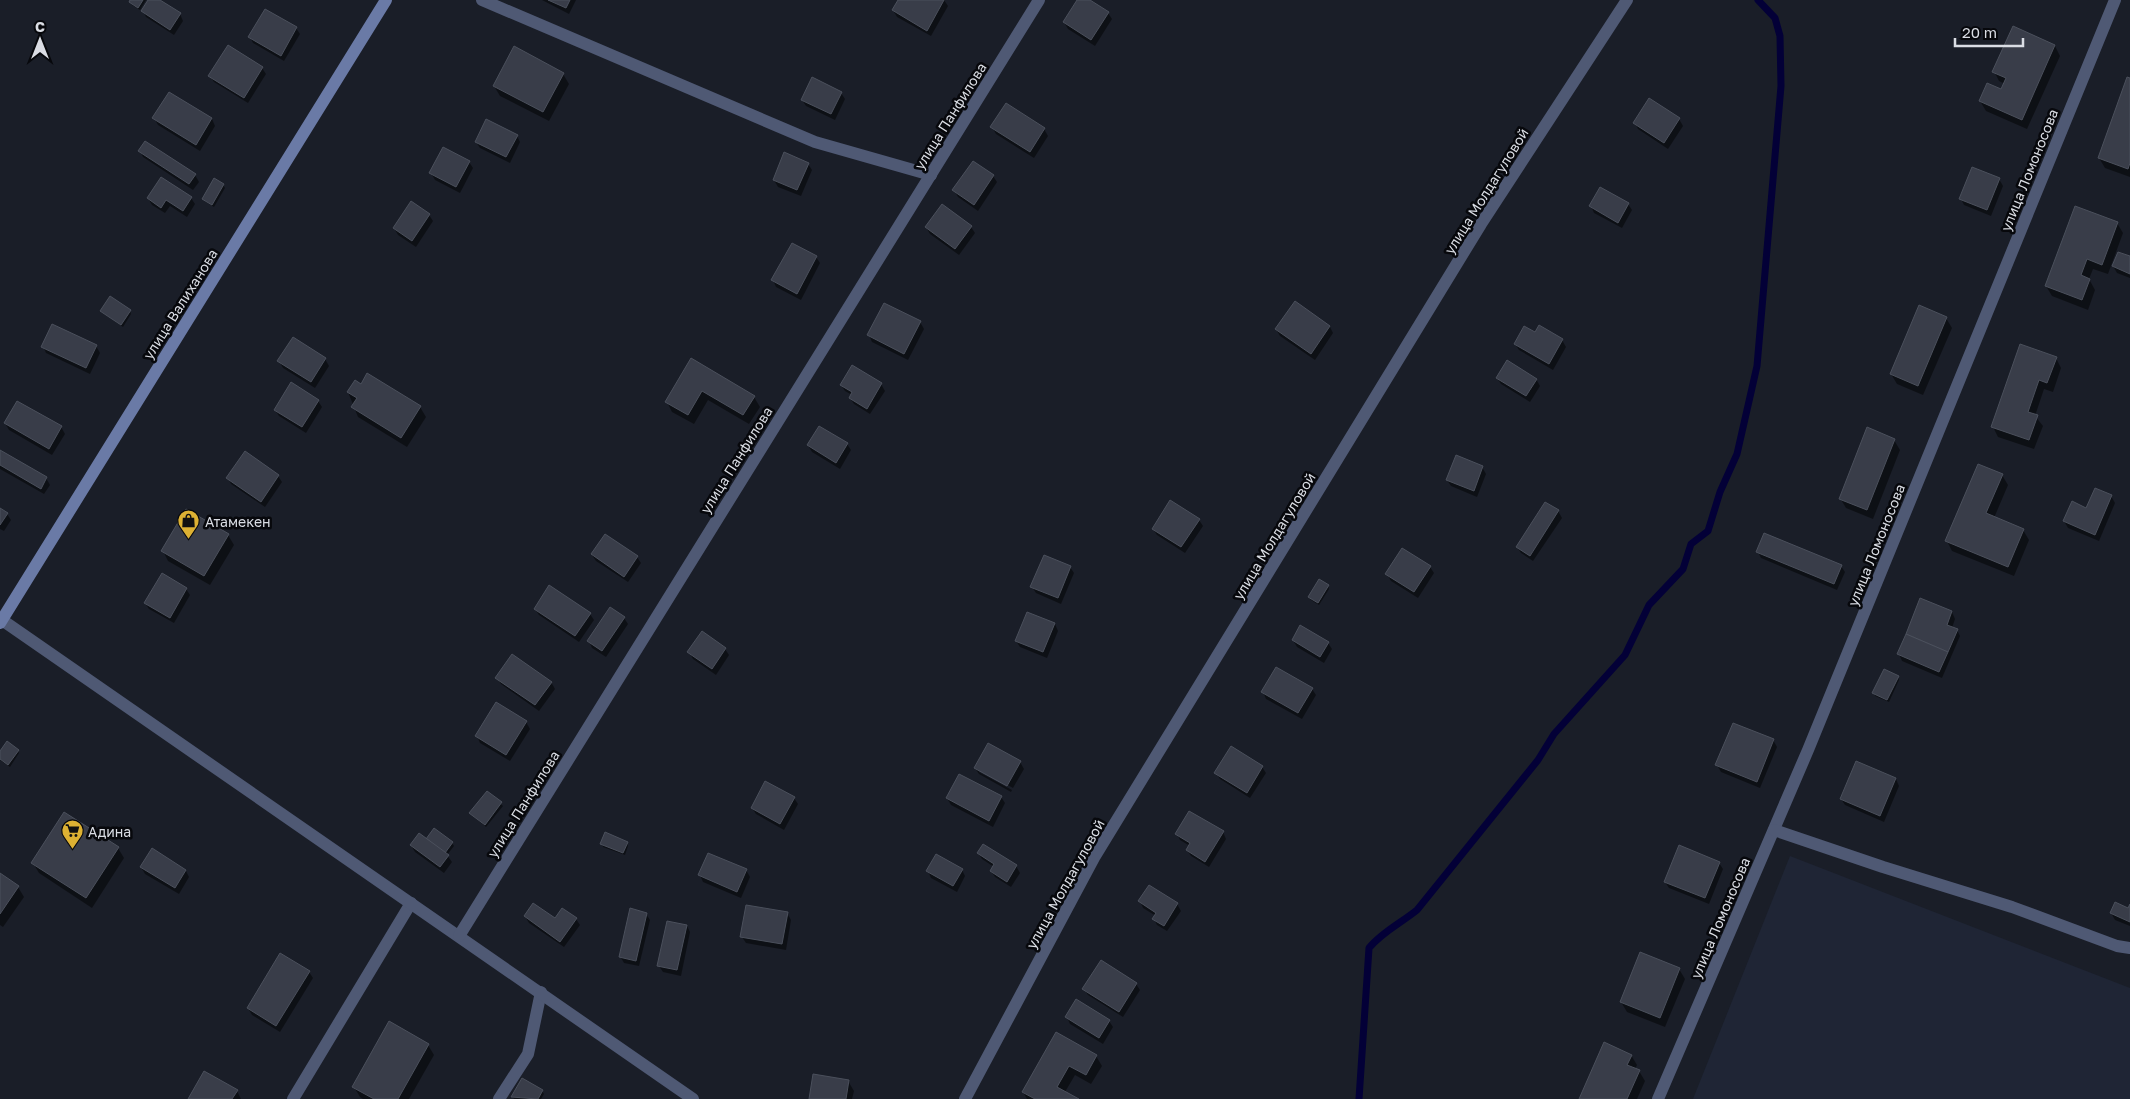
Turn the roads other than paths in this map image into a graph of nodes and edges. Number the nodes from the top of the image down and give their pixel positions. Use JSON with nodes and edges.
{"nodes":[{"id":1,"x":386,"y":0,"type":"edge"},
{"id":2,"x":482,"y":0,"type":"edge"},
{"id":3,"x":1039,"y":0,"type":"edge"},
{"id":4,"x":1627,"y":0,"type":"edge"},
{"id":5,"x":2115,"y":0,"type":"edge"},
{"id":6,"x":931,"y":175,"type":"junction"},
{"id":7,"x":1,"y":622,"type":"edge"},
{"id":8,"x":1774,"y":830,"type":"junction"},
{"id":9,"x":411,"y":903,"type":"junction"},
{"id":10,"x":459,"y":936,"type":"junction"},
{"id":11,"x":2130,"y":948,"type":"edge"},
{"id":12,"x":541,"y":992,"type":"junction"},
{"id":13,"x":294,"y":1099,"type":"edge"},
{"id":14,"x":499,"y":1099,"type":"edge"},
{"id":15,"x":693,"y":1099,"type":"edge"},
{"id":16,"x":966,"y":1099,"type":"edge"},
{"id":17,"x":1658,"y":1099,"type":"edge"}],
"edges":[{"from":1,"to":7,"type":"main road","name":"улица Валиханова"},
{"from":2,"to":6,"type":"street"},
{"from":3,"to":6,"type":"street","name":"улица Панфилова"},
{"from":4,"to":16,"type":"street","name":"улица Молдагуловой"},
{"from":5,"to":8,"type":"street","name":"улица Ломоносова"},
{"from":6,"to":10,"type":"street","name":"улица Панфилова"},
{"from":7,"to":9,"type":"street"},
{"from":8,"to":11,"type":"street"},
{"from":8,"to":17,"type":"street","name":"улица Ломоносова"},
{"from":9,"to":10,"type":"street"},
{"from":9,"to":13,"type":"street"},
{"from":10,"to":12,"type":"street"},
{"from":12,"to":14,"type":"street"},
{"from":12,"to":15,"type":"street"}]}
